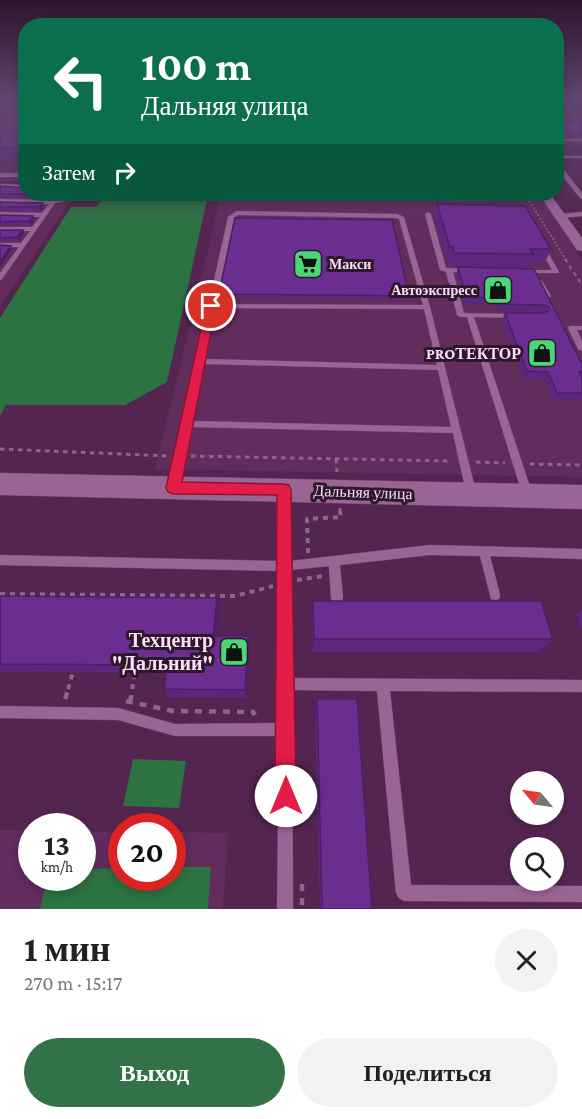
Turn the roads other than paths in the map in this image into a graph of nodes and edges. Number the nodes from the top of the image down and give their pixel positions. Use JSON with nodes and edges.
{"nodes":[{"id":1,"x":565,"y":141,"type":"edge"},
{"id":2,"x":582,"y":144,"type":"edge"},
{"id":3,"x":564,"y":157,"type":"edge"},
{"id":4,"x":582,"y":157,"type":"edge"},
{"id":5,"x":564,"y":173,"type":"edge"},
{"id":6,"x":0,"y":175,"type":"edge"},
{"id":7,"x":18,"y":175,"type":"edge"},
{"id":8,"x":0,"y":186,"type":"edge"},
{"id":9,"x":18,"y":187,"type":"edge"},
{"id":10,"x":582,"y":197,"type":"edge"},
{"id":11,"x":0,"y":201,"type":"edge"},
{"id":12,"x":56,"y":201,"type":"edge"},
{"id":13,"x":550,"y":201,"type":"edge"},
{"id":14,"x":53,"y":202,"type":"junction"},
{"id":15,"x":0,"y":214,"type":"edge"},
{"id":16,"x":428,"y":214,"type":"dead end"},
{"id":17,"x":582,"y":214,"type":"edge"},
{"id":18,"x":44,"y":215,"type":"junction"},
{"id":19,"x":561,"y":216,"type":"junction"},
{"id":20,"x":0,"y":229,"type":"edge"},
{"id":21,"x":34,"y":229,"type":"junction"},
{"id":22,"x":540,"y":244,"type":"edge"},
{"id":23,"x":0,"y":245,"type":"edge"},
{"id":24,"x":23,"y":245,"type":"junction"},
{"id":25,"x":582,"y":248,"type":"edge"},
{"id":26,"x":0,"y":262,"type":"edge"},
{"id":27,"x":11,"y":262,"type":"junction"},
{"id":28,"x":448,"y":270,"type":"junction"},
{"id":29,"x":481,"y":271,"type":"edge"},
{"id":30,"x":513,"y":272,"type":"edge"},
{"id":31,"x":535,"y":272,"type":"junction"},
{"id":32,"x":0,"y":278,"type":"edge"},
{"id":33,"x":548,"y":296,"type":"edge"},
{"id":34,"x":211,"y":306,"type":"junction"},
{"id":35,"x":427,"y":307,"type":"junction"},
{"id":36,"x":470,"y":315,"type":"junction"},
{"id":37,"x":518,"y":316,"type":"edge"},
{"id":38,"x":582,"y":328,"type":"edge"},
{"id":39,"x":582,"y":348,"type":"edge"},
{"id":40,"x":200,"y":361,"type":"junction"},
{"id":41,"x":442,"y":368,"type":"junction"},
{"id":42,"x":187,"y":424,"type":"junction"},
{"id":43,"x":456,"y":430,"type":"junction"},
{"id":44,"x":0,"y":484,"type":"edge"},
{"id":45,"x":173,"y":488,"type":"junction"},
{"id":46,"x":284,"y":490,"type":"junction"},
{"id":47,"x":472,"y":495,"type":"junction"},
{"id":48,"x":528,"y":495,"type":"junction"},
{"id":49,"x":582,"y":496,"type":"edge"},
{"id":50,"x":484,"y":552,"type":"junction"},
{"id":51,"x":582,"y":554,"type":"edge"},
{"id":52,"x":0,"y":560,"type":"edge"},
{"id":53,"x":334,"y":560,"type":"junction"},
{"id":54,"x":286,"y":566,"type":"junction"},
{"id":55,"x":495,"y":595,"type":"dead end"},
{"id":56,"x":338,"y":598,"type":"edge"},
{"id":57,"x":286,"y":684,"type":"junction"},
{"id":58,"x":383,"y":686,"type":"junction"},
{"id":59,"x":582,"y":686,"type":"edge"},
{"id":60,"x":0,"y":712,"type":"edge"},
{"id":61,"x":286,"y":729,"type":"junction"},
{"id":62,"x":582,"y":894,"type":"edge"},
{"id":63,"x":285,"y":909,"type":"edge"}],
"edges":[{"from":1,"to":2,"type":"lane"},
{"from":3,"to":4,"type":"lane"},
{"from":5,"to":10,"type":"lane"},
{"from":6,"to":7,"type":"lane"},
{"from":8,"to":9,"type":"lane"},
{"from":11,"to":14,"type":"lane"},
{"from":12,"to":14,"type":"lane"},
{"from":13,"to":19,"type":"street"},
{"from":14,"to":18,"type":"lane"},
{"from":15,"to":18,"type":"lane"},
{"from":16,"to":28,"type":"lane"},
{"from":17,"to":19,"type":"lane"},
{"from":18,"to":21,"type":"lane"},
{"from":19,"to":25,"type":"street"},
{"from":20,"to":21,"type":"lane"},
{"from":21,"to":24,"type":"lane"},
{"from":22,"to":31,"type":"lane"},
{"from":23,"to":24,"type":"lane"},
{"from":24,"to":27,"type":"lane"},
{"from":26,"to":27,"type":"lane"},
{"from":27,"to":32,"type":"lane"},
{"from":28,"to":29,"type":"lane"},
{"from":28,"to":36,"type":"lane"},
{"from":30,"to":31,"type":"lane"},
{"from":31,"to":33,"type":"lane"},
{"from":34,"to":35,"type":"lane"},
{"from":34,"to":35,"type":"lane"},
{"from":34,"to":40,"type":"lane"},
{"from":35,"to":41,"type":"lane"},
{"from":36,"to":37,"type":"lane"},
{"from":36,"to":48,"type":"lane"},
{"from":38,"to":39,"type":"lane"},
{"from":40,"to":41,"type":"lane"},
{"from":40,"to":42,"type":"lane"},
{"from":41,"to":43,"type":"lane"},
{"from":42,"to":43,"type":"lane"},
{"from":42,"to":45,"type":"lane"},
{"from":43,"to":47,"type":"lane"},
{"from":44,"to":45,"type":"street","name":"Дальняя улица"},
{"from":45,"to":46,"type":"street","name":"Дальняя улица"},
{"from":46,"to":47,"type":"street","name":"Дальняя улица"},
{"from":46,"to":54,"type":"lane"},
{"from":47,"to":48,"type":"street","name":"Дальняя улица"},
{"from":48,"to":49,"type":"street","name":"Дальняя улица"},
{"from":50,"to":51,"type":"lane"},
{"from":50,"to":53,"type":"lane"},
{"from":50,"to":55,"type":"lane"},
{"from":52,"to":54,"type":"lane"},
{"from":53,"to":54,"type":"lane"},
{"from":53,"to":56,"type":"lane"},
{"from":54,"to":57,"type":"lane"},
{"from":57,"to":58,"type":"lane"},
{"from":57,"to":61,"type":"lane"},
{"from":58,"to":59,"type":"lane"},
{"from":58,"to":62,"type":"lane"},
{"from":60,"to":61,"type":"lane"},
{"from":61,"to":63,"type":"lane"}]}
